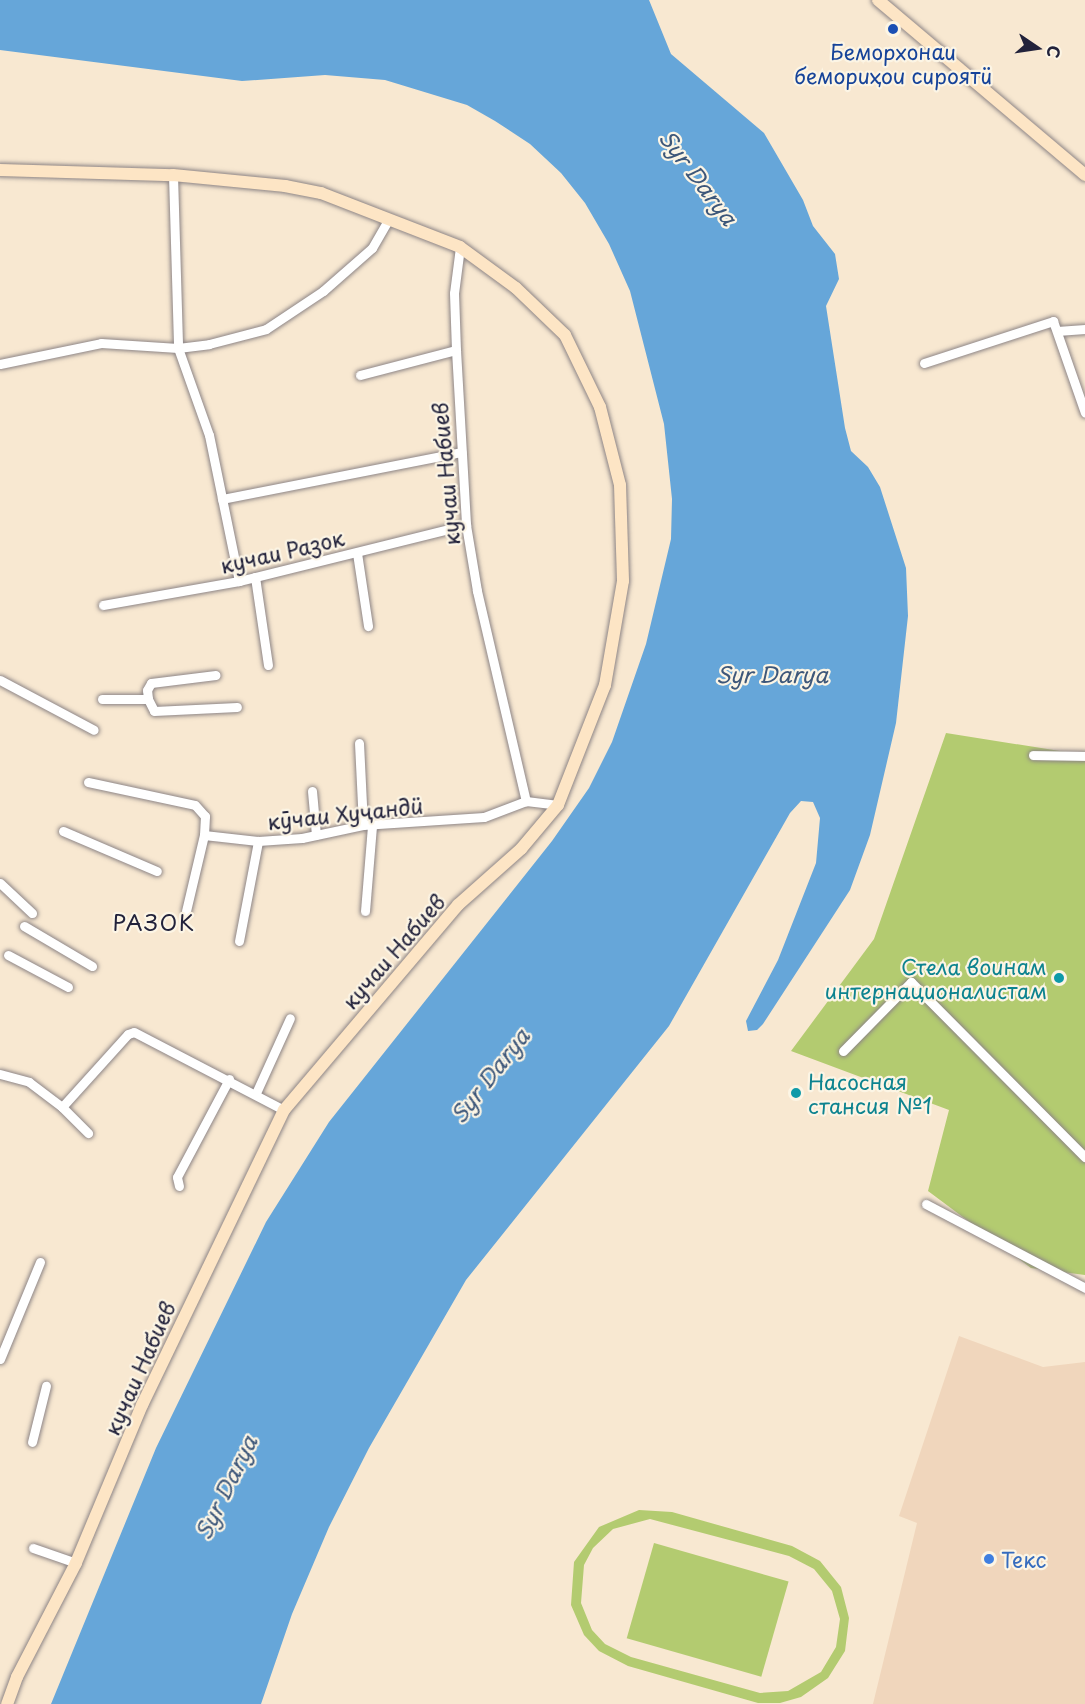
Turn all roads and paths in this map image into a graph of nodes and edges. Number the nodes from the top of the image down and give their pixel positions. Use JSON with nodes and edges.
{"nodes":[{"id":1,"x":878,"y":0,"type":"edge"},
{"id":2,"x":0,"y":170,"type":"edge"},
{"id":3,"x":173,"y":175,"type":"junction"},
{"id":4,"x":1085,"y":175,"type":"edge"},
{"id":5,"x":388,"y":220,"type":"junction"},
{"id":6,"x":460,"y":247,"type":"junction"},
{"id":7,"x":1085,"y":329,"type":"edge"},
{"id":8,"x":1057,"y":331,"type":"junction"},
{"id":9,"x":178,"y":348,"type":"junction"},
{"id":10,"x":456,"y":350,"type":"junction"},
{"id":11,"x":5,"y":363,"type":"edge"},
{"id":12,"x":924,"y":363,"type":"dead end"},
{"id":13,"x":360,"y":375,"type":"dead end"},
{"id":14,"x":1085,"y":413,"type":"edge"},
{"id":15,"x":461,"y":452,"type":"junction"},
{"id":16,"x":222,"y":499,"type":"junction"},
{"id":17,"x":466,"y":525,"type":"junction"},
{"id":18,"x":357,"y":553,"type":"junction"},
{"id":19,"x":255,"y":577,"type":"junction"},
{"id":20,"x":239,"y":581,"type":"junction"},
{"id":21,"x":103,"y":604,"type":"dead end"},
{"id":22,"x":368,"y":626,"type":"dead end"},
{"id":23,"x":268,"y":665,"type":"dead end"},
{"id":24,"x":216,"y":675,"type":"dead end"},
{"id":25,"x":0,"y":680,"type":"edge"},
{"id":26,"x":102,"y":699,"type":"dead end"},
{"id":27,"x":148,"y":699,"type":"junction"},
{"id":28,"x":237,"y":707,"type":"dead end"},
{"id":29,"x":94,"y":730,"type":"dead end"},
{"id":30,"x":359,"y":743,"type":"dead end"},
{"id":31,"x":1033,"y":755,"type":"dead end"},
{"id":32,"x":1085,"y":756,"type":"edge"},
{"id":33,"x":88,"y":782,"type":"dead end"},
{"id":34,"x":312,"y":791,"type":"dead end"},
{"id":35,"x":526,"y":801,"type":"junction"},
{"id":36,"x":558,"y":805,"type":"junction"},
{"id":37,"x":367,"y":825,"type":"junction"},
{"id":38,"x":63,"y":831,"type":"dead end"},
{"id":39,"x":204,"y":835,"type":"junction"},
{"id":40,"x":315,"y":835,"type":"junction"},
{"id":41,"x":258,"y":841,"type":"junction"},
{"id":42,"x":157,"y":871,"type":"dead end"},
{"id":43,"x":0,"y":884,"type":"edge"},
{"id":44,"x":186,"y":911,"type":"dead end"},
{"id":45,"x":365,"y":911,"type":"dead end"},
{"id":46,"x":32,"y":913,"type":"dead end"},
{"id":47,"x":24,"y":926,"type":"dead end"},
{"id":48,"x":239,"y":941,"type":"dead end"},
{"id":49,"x":8,"y":955,"type":"dead end"},
{"id":50,"x":92,"y":966,"type":"dead end"},
{"id":51,"x":68,"y":987,"type":"dead end"},
{"id":52,"x":290,"y":1018,"type":"dead end"},
{"id":53,"x":843,"y":1052,"type":"dead end"},
{"id":54,"x":0,"y":1074,"type":"edge"},
{"id":55,"x":229,"y":1079,"type":"junction"},
{"id":56,"x":256,"y":1093,"type":"junction"},
{"id":57,"x":62,"y":1107,"type":"junction"},
{"id":58,"x":284,"y":1110,"type":"junction"},
{"id":59,"x":88,"y":1132,"type":"dead end"},
{"id":60,"x":1085,"y":1157,"type":"edge"},
{"id":61,"x":179,"y":1186,"type":"dead end"},
{"id":62,"x":926,"y":1204,"type":"dead end"},
{"id":63,"x":40,"y":1262,"type":"dead end"},
{"id":64,"x":1085,"y":1288,"type":"edge"},
{"id":65,"x":0,"y":1359,"type":"edge"},
{"id":66,"x":46,"y":1386,"type":"dead end"},
{"id":67,"x":32,"y":1442,"type":"dead end"},
{"id":68,"x":33,"y":1548,"type":"dead end"},
{"id":69,"x":76,"y":1563,"type":"junction"},
{"id":70,"x":7,"y":1704,"type":"edge"}],
"edges":[{"from":1,"to":4,"type":"main road"},
{"from":2,"to":3,"type":"main road","name":"кучаи Набиев"},
{"from":3,"to":5,"type":"main road","name":"кучаи Набиев"},
{"from":3,"to":9,"type":"street"},
{"from":5,"to":6,"type":"main road","name":"кучаи Набиев"},
{"from":5,"to":9,"type":"street"},
{"from":6,"to":10,"type":"street","name":"кучаи Набиев"},
{"from":6,"to":36,"type":"main road","name":"кучаи Набиев"},
{"from":7,"to":8,"type":"street"},
{"from":8,"to":12,"type":"street"},
{"from":8,"to":14,"type":"street"},
{"from":9,"to":11,"type":"street"},
{"from":9,"to":16,"type":"street"},
{"from":10,"to":13,"type":"street"},
{"from":10,"to":15,"type":"street","name":"кучаи Набиев"},
{"from":15,"to":16,"type":"street"},
{"from":15,"to":17,"type":"street","name":"кучаи Набиев"},
{"from":16,"to":20,"type":"street"},
{"from":17,"to":18,"type":"street","name":"кучаи Разок"},
{"from":17,"to":35,"type":"street","name":"кучаи Набиев"},
{"from":18,"to":19,"type":"street","name":"кучаи Разок"},
{"from":18,"to":22,"type":"street"},
{"from":19,"to":20,"type":"street","name":"кучаи Разок"},
{"from":19,"to":23,"type":"street"},
{"from":20,"to":21,"type":"street","name":"кучаи Разок"},
{"from":24,"to":27,"type":"street"},
{"from":25,"to":29,"type":"street"},
{"from":26,"to":27,"type":"street"},
{"from":27,"to":28,"type":"street"},
{"from":30,"to":37,"type":"street"},
{"from":31,"to":32,"type":"street"},
{"from":33,"to":39,"type":"street"},
{"from":34,"to":40,"type":"street"},
{"from":35,"to":36,"type":"street","name":"кӯчаи Хуҷандӣ"},
{"from":35,"to":37,"type":"street","name":"кӯчаи Хуҷандӣ"},
{"from":36,"to":58,"type":"main road","name":"кучаи Набиев"},
{"from":37,"to":40,"type":"street","name":"кӯчаи Хуҷандӣ"},
{"from":37,"to":45,"type":"street"},
{"from":38,"to":42,"type":"street"},
{"from":39,"to":41,"type":"street","name":"кӯчаи Хуҷандӣ"},
{"from":39,"to":44,"type":"street"},
{"from":40,"to":41,"type":"street","name":"кӯчаи Хуҷандӣ"},
{"from":41,"to":48,"type":"street"},
{"from":43,"to":46,"type":"street"},
{"from":47,"to":50,"type":"street"},
{"from":49,"to":51,"type":"street"},
{"from":52,"to":56,"type":"street"},
{"from":53,"to":60,"type":"street"},
{"from":54,"to":57,"type":"street"},
{"from":55,"to":56,"type":"street"},
{"from":55,"to":57,"type":"street"},
{"from":55,"to":61,"type":"street"},
{"from":56,"to":58,"type":"street"},
{"from":57,"to":59,"type":"street"},
{"from":58,"to":69,"type":"main road","name":"кучаи Набиев"},
{"from":62,"to":64,"type":"street"},
{"from":63,"to":65,"type":"street"},
{"from":66,"to":67,"type":"street"},
{"from":68,"to":69,"type":"street"},
{"from":69,"to":70,"type":"main road","name":"кучаи Набиев"}]}
